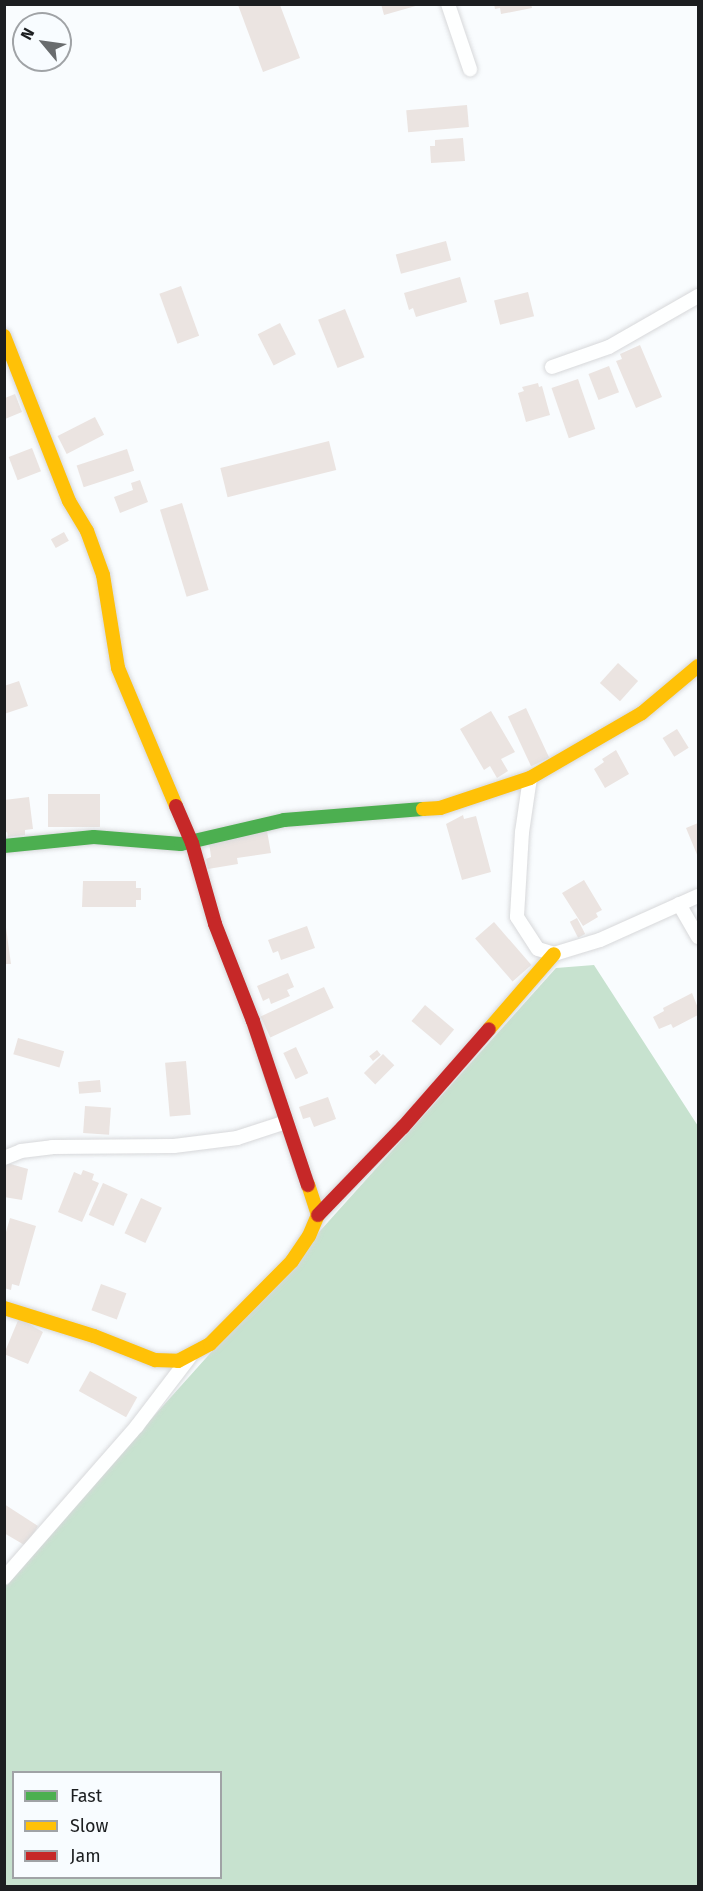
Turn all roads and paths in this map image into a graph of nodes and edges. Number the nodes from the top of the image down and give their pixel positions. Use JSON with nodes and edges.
{"nodes":[{"id":1,"x":448,"y":4,"type":"edge"},
{"id":2,"x":470,"y":69,"type":"dead end"},
{"id":3,"x":699,"y":296,"type":"edge"},
{"id":4,"x":4,"y":336,"type":"edge"},
{"id":5,"x":552,"y":367,"type":"dead end"},
{"id":6,"x":699,"y":666,"type":"edge"},
{"id":7,"x":530,"y":778,"type":"junction"},
{"id":8,"x":192,"y":843,"type":"junction"},
{"id":9,"x":4,"y":846,"type":"edge"},
{"id":10,"x":699,"y":896,"type":"edge"},
{"id":11,"x":679,"y":904,"type":"junction"},
{"id":12,"x":699,"y":938,"type":"edge"},
{"id":13,"x":554,"y":954,"type":"junction"},
{"id":14,"x":286,"y":1122,"type":"junction"},
{"id":15,"x":4,"y":1158,"type":"edge"},
{"id":16,"x":318,"y":1215,"type":"junction"},
{"id":17,"x":4,"y":1308,"type":"edge"},
{"id":18,"x":189,"y":1358,"type":"junction"},
{"id":19,"x":4,"y":1578,"type":"edge"}],
"edges":[{"from":1,"to":2,"type":"street"},
{"from":3,"to":5,"type":"street"},
{"from":4,"to":8,"type":"street"},
{"from":6,"to":7,"type":"street"},
{"from":7,"to":8,"type":"street"},
{"from":7,"to":13,"type":"street"},
{"from":8,"to":9,"type":"street"},
{"from":8,"to":14,"type":"street"},
{"from":10,"to":11,"type":"street"},
{"from":11,"to":12,"type":"street"},
{"from":11,"to":13,"type":"street"},
{"from":13,"to":16,"type":"street"},
{"from":14,"to":15,"type":"street"},
{"from":14,"to":16,"type":"street"},
{"from":16,"to":18,"type":"street"},
{"from":17,"to":18,"type":"street"},
{"from":18,"to":19,"type":"street"}]}
